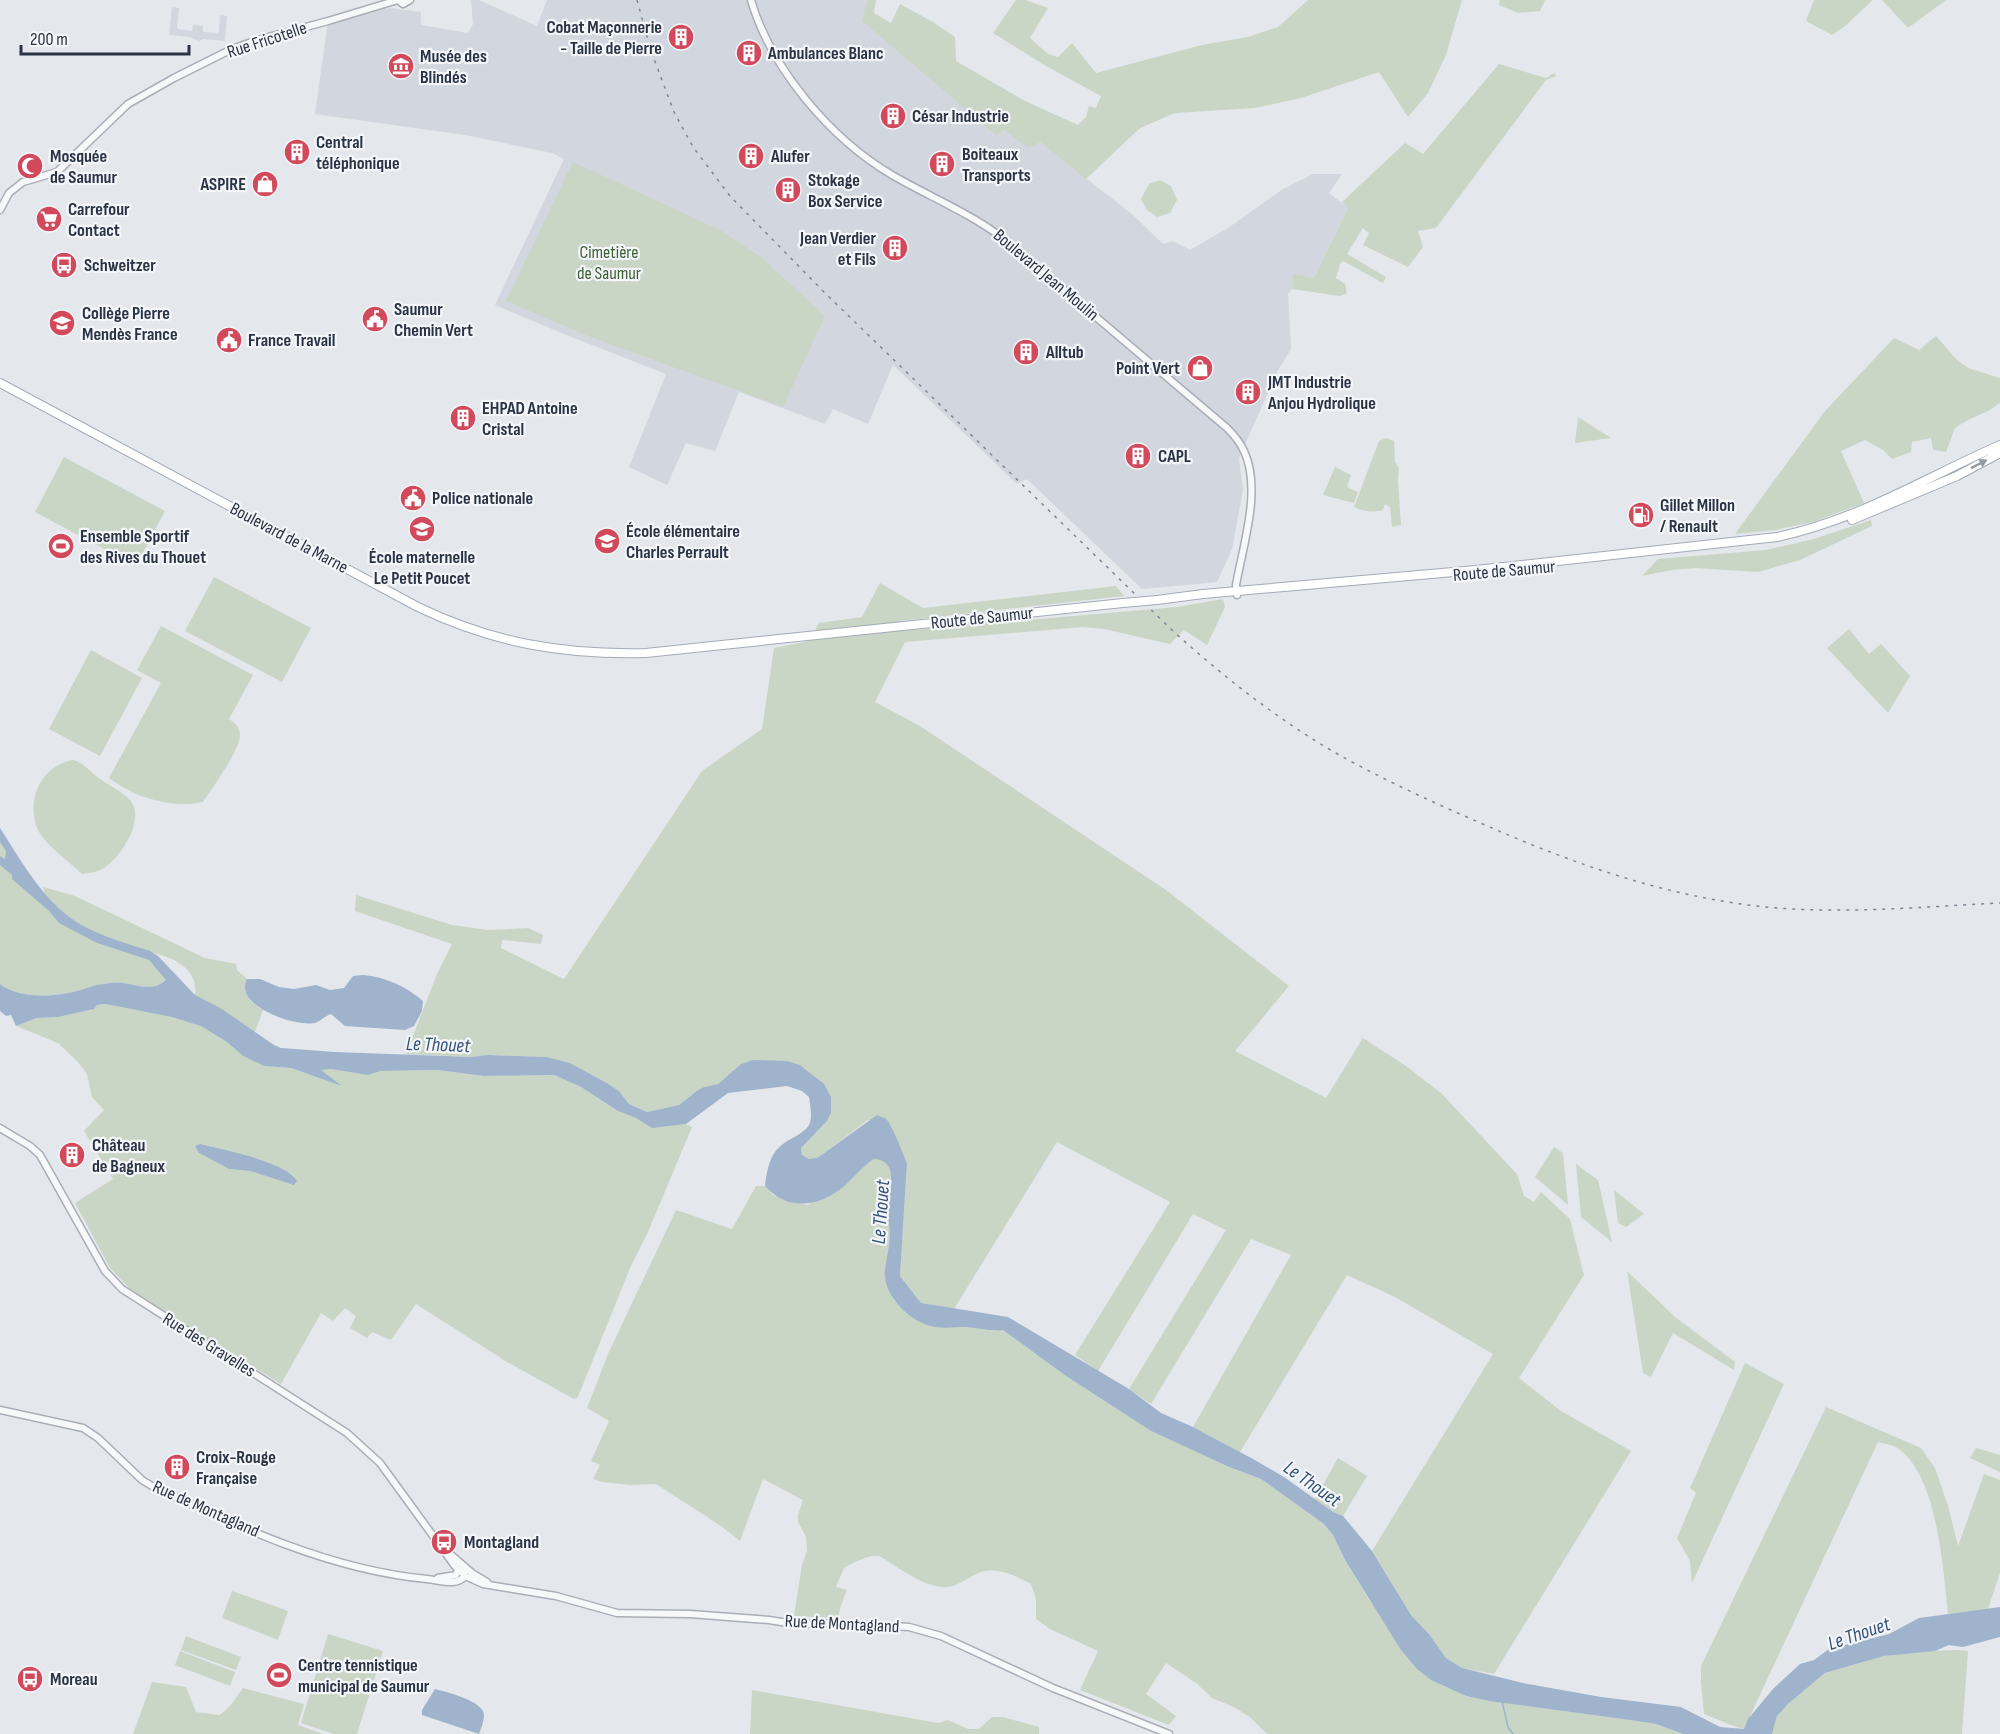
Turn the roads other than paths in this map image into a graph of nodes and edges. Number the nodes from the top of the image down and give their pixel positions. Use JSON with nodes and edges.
{"nodes":[{"id":1,"x":398,"y":0,"type":"edge"},
{"id":2,"x":410,"y":0,"type":"edge"},
{"id":3,"x":751,"y":0,"type":"edge"},
{"id":4,"x":0,"y":210,"type":"edge"},
{"id":5,"x":0,"y":383,"type":"edge"},
{"id":6,"x":2000,"y":445,"type":"edge"},
{"id":7,"x":2000,"y":453,"type":"edge"},
{"id":8,"x":1847,"y":520,"type":"junction"},
{"id":9,"x":1237,"y":593,"type":"junction"},
{"id":10,"x":807,"y":637,"type":"joint"},
{"id":11,"x":0,"y":1128,"type":"edge"},
{"id":12,"x":0,"y":1410,"type":"edge"},
{"id":13,"x":463,"y":1572,"type":"junction"},
{"id":14,"x":1169,"y":1734,"type":"edge"}],
"edges":[{"from":1,"to":2,"type":"street","name":"Rue Fricotelle"},
{"from":1,"to":4,"type":"street","name":"Rue Fricotelle"},
{"from":3,"to":9,"type":"street","name":"Boulevard Jean Moulin"},
{"from":5,"to":10,"type":"main road","name":"Boulevard de la Marne"},
{"from":6,"to":8,"type":"main road"},
{"from":8,"to":7,"type":"main road","one_way":true},
{"from":8,"to":9,"type":"main road","name":"Route de Saumur"},
{"from":9,"to":10,"type":"main road","name":"Route de Saumur","bridge":true},
{"from":11,"to":13,"type":"street","name":"Rue des Gravelles"},
{"from":12,"to":13,"type":"street","name":"Rue de Montagland"},
{"from":13,"to":14,"type":"street","name":"Rue de Montagland"}]}
